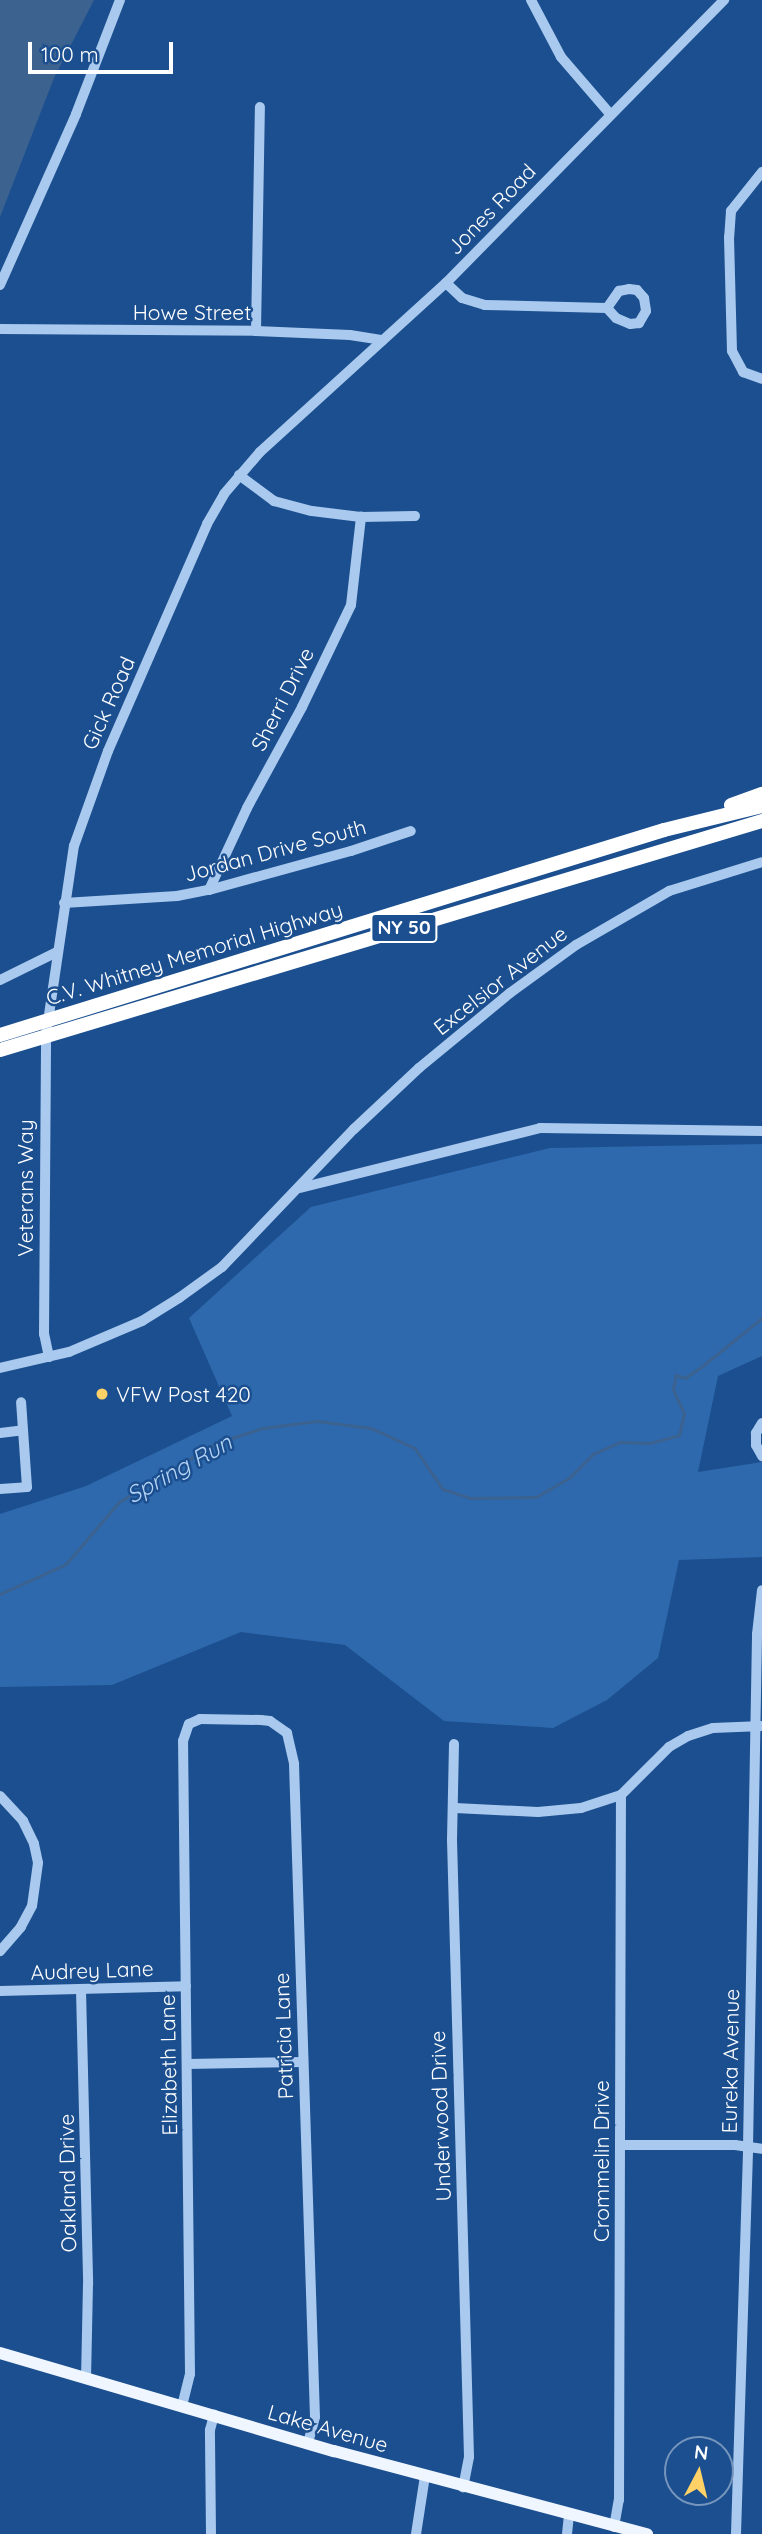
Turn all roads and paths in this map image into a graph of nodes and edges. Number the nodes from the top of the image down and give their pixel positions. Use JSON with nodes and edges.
{"nodes":[{"id":1,"x":120,"y":0,"type":"edge"},
{"id":2,"x":531,"y":0,"type":"edge"},
{"id":3,"x":724,"y":0,"type":"edge"},
{"id":4,"x":260,"y":107,"type":"dead end"},
{"id":5,"x":610,"y":114,"type":"junction"},
{"id":6,"x":762,"y":172,"type":"edge"},
{"id":7,"x":446,"y":283,"type":"junction"},
{"id":8,"x":0,"y":285,"type":"edge"},
{"id":9,"x":607,"y":308,"type":"dead end"},
{"id":10,"x":0,"y":329,"type":"edge"},
{"id":11,"x":256,"y":331,"type":"junction"},
{"id":12,"x":383,"y":340,"type":"junction"},
{"id":13,"x":762,"y":379,"type":"edge"},
{"id":14,"x":278,"y":435,"type":"joint"},
{"id":15,"x":239,"y":475,"type":"junction"},
{"id":16,"x":415,"y":516,"type":"dead end"},
{"id":17,"x":361,"y":517,"type":"junction"},
{"id":18,"x":762,"y":794,"type":"edge"},
{"id":19,"x":762,"y":806,"type":"edge"},
{"id":20,"x":762,"y":821,"type":"edge"},
{"id":21,"x":664,"y":830,"type":"junction"},
{"id":22,"x":411,"y":831,"type":"dead end"},
{"id":23,"x":762,"y":862,"type":"edge"},
{"id":24,"x":209,"y":890,"type":"junction"},
{"id":25,"x":64,"y":903,"type":"junction"},
{"id":26,"x":57,"y":952,"type":"junction"},
{"id":27,"x":0,"y":980,"type":"edge"},
{"id":28,"x":50,"y":1018,"type":"junction"},
{"id":29,"x":0,"y":1035,"type":"edge"},
{"id":30,"x":46,"y":1035,"type":"junction"},
{"id":31,"x":0,"y":1050,"type":"edge"},
{"id":32,"x":762,"y":1131,"type":"edge"},
{"id":33,"x":299,"y":1188,"type":"junction"},
{"id":34,"x":49,"y":1357,"type":"junction"},
{"id":35,"x":0,"y":1368,"type":"edge"},
{"id":36,"x":21,"y":1402,"type":"dead end"},
{"id":37,"x":762,"y":1423,"type":"edge"},
{"id":38,"x":23,"y":1430,"type":"junction"},
{"id":39,"x":0,"y":1433,"type":"edge"},
{"id":40,"x":762,"y":1456,"type":"edge"},
{"id":41,"x":0,"y":1489,"type":"edge"},
{"id":42,"x":762,"y":1590,"type":"edge"},
{"id":43,"x":189,"y":1724,"type":"joint"},
{"id":44,"x":758,"y":1726,"type":"edge"},
{"id":45,"x":454,"y":1744,"type":"dead end"},
{"id":46,"x":621,"y":1795,"type":"junction"},
{"id":47,"x":0,"y":1796,"type":"edge"},
{"id":48,"x":455,"y":1808,"type":"junction"},
{"id":49,"x":0,"y":1951,"type":"edge"},
{"id":50,"x":186,"y":1986,"type":"junction"},
{"id":51,"x":81,"y":1990,"type":"junction"},
{"id":52,"x":0,"y":1991,"type":"edge"},
{"id":53,"x":303,"y":2062,"type":"junction"},
{"id":54,"x":187,"y":2064,"type":"junction"},
{"id":55,"x":621,"y":2145,"type":"junction"},
{"id":56,"x":748,"y":2147,"type":"junction"},
{"id":57,"x":762,"y":2149,"type":"edge"},
{"id":58,"x":0,"y":2353,"type":"edge"},
{"id":59,"x":86,"y":2376,"type":"junction"},
{"id":60,"x":182,"y":2406,"type":"junction"},
{"id":61,"x":214,"y":2415,"type":"junction"},
{"id":62,"x":307,"y":2443,"type":"junction"},
{"id":63,"x":425,"y":2476,"type":"junction"},
{"id":64,"x":463,"y":2487,"type":"junction"},
{"id":65,"x":569,"y":2514,"type":"junction"},
{"id":66,"x":614,"y":2527,"type":"junction"},
{"id":67,"x":211,"y":2534,"type":"edge"},
{"id":68,"x":416,"y":2534,"type":"edge"},
{"id":69,"x":567,"y":2534,"type":"edge"},
{"id":70,"x":647,"y":2534,"type":"edge"},
{"id":71,"x":736,"y":2534,"type":"edge"}],
"edges":[{"from":1,"to":8,"type":"street"},
{"from":2,"to":5,"type":"street"},
{"from":3,"to":5,"type":"street","name":"Jones Road"},
{"from":4,"to":11,"type":"street"},
{"from":5,"to":7,"type":"street","name":"Jones Road"},
{"from":6,"to":13,"type":"street"},
{"from":7,"to":9,"type":"street"},
{"from":7,"to":12,"type":"street","name":"Jones Road"},
{"from":10,"to":11,"type":"street","name":"Howe Street"},
{"from":11,"to":12,"type":"street","name":"Howe Street"},
{"from":12,"to":14,"type":"street","name":"Jones Road"},
{"from":14,"to":15,"type":"street","name":"Gick Road"},
{"from":15,"to":17,"type":"street"},
{"from":15,"to":25,"type":"street","name":"Gick Road"},
{"from":16,"to":17,"type":"street"},
{"from":17,"to":24,"type":"street","name":"Sherri Drive"},
{"from":18,"to":21,"type":"highway"},
{"from":19,"to":21,"type":"highway","name":"C.V. Whitney Memorial Highway","number":"NY 50"},
{"from":20,"to":30,"type":"highway","name":"C.V. Whitney Memorial Highway","number":"NY 50"},
{"from":21,"to":28,"type":"highway","name":"C.V. Whitney Memorial Highway","number":"NY 50"},
{"from":22,"to":24,"type":"street","name":"Jordan Drive South"},
{"from":23,"to":33,"type":"street","name":"Excelsior Avenue"},
{"from":24,"to":25,"type":"street","name":"Jordan Drive South"},
{"from":25,"to":26,"type":"street","name":"Gick Road"},
{"from":26,"to":27,"type":"street"},
{"from":26,"to":28,"type":"street","name":"Gick Road"},
{"from":28,"to":29,"type":"highway","name":"C.V. Whitney Memorial Highway","number":"NY 50"},
{"from":28,"to":30,"type":"street","name":"Veterans Way"},
{"from":30,"to":31,"type":"highway","name":"C.V. Whitney Memorial Highway","number":"NY 50"},
{"from":30,"to":34,"type":"street","name":"Veterans Way"},
{"from":32,"to":33,"type":"street"},
{"from":33,"to":34,"type":"street","name":"Excelsior Avenue"},
{"from":34,"to":35,"type":"street","name":"Excelsior Avenue"},
{"from":36,"to":38,"type":"street"},
{"from":37,"to":40,"type":"street"},
{"from":38,"to":39,"type":"street"},
{"from":38,"to":41,"type":"street"},
{"from":42,"to":44,"type":"street","name":"Eureka Avenue"},
{"from":43,"to":50,"type":"street","name":"Elizabeth Lane"},
{"from":43,"to":53,"type":"street","name":"Patricia Lane"},
{"from":44,"to":46,"type":"street"},
{"from":44,"to":56,"type":"street","name":"Eureka Avenue"},
{"from":45,"to":48,"type":"street","name":"Underwood Drive"},
{"from":46,"to":48,"type":"street"},
{"from":46,"to":55,"type":"street","name":"Crommelin Drive"},
{"from":47,"to":49,"type":"street"},
{"from":48,"to":64,"type":"street","name":"Underwood Drive"},
{"from":50,"to":51,"type":"street","name":"Audrey Lane"},
{"from":50,"to":54,"type":"street","name":"Elizabeth Lane"},
{"from":51,"to":52,"type":"street","name":"Audrey Lane"},
{"from":51,"to":59,"type":"street","name":"Oakland Drive"},
{"from":53,"to":54,"type":"street"},
{"from":53,"to":62,"type":"street","name":"Patricia Lane"},
{"from":54,"to":60,"type":"street","name":"Elizabeth Lane"},
{"from":55,"to":56,"type":"street"},
{"from":55,"to":66,"type":"street","name":"Crommelin Drive"},
{"from":56,"to":57,"type":"street"},
{"from":56,"to":71,"type":"street","name":"Eureka Avenue"},
{"from":58,"to":59,"type":"main road","name":"Lake Avenue"},
{"from":59,"to":60,"type":"main road","name":"Lake Avenue"},
{"from":60,"to":61,"type":"main road","name":"Lake Avenue"},
{"from":61,"to":62,"type":"main road","name":"Lake Avenue"},
{"from":61,"to":67,"type":"street"},
{"from":62,"to":63,"type":"main road","name":"Lake Avenue"},
{"from":63,"to":64,"type":"main road","name":"Lake Avenue"},
{"from":63,"to":68,"type":"street"},
{"from":64,"to":65,"type":"main road","name":"Lake Avenue"},
{"from":65,"to":66,"type":"main road","name":"Lake Avenue"},
{"from":65,"to":69,"type":"street"},
{"from":66,"to":70,"type":"main road","name":"Lake Avenue"}]}
